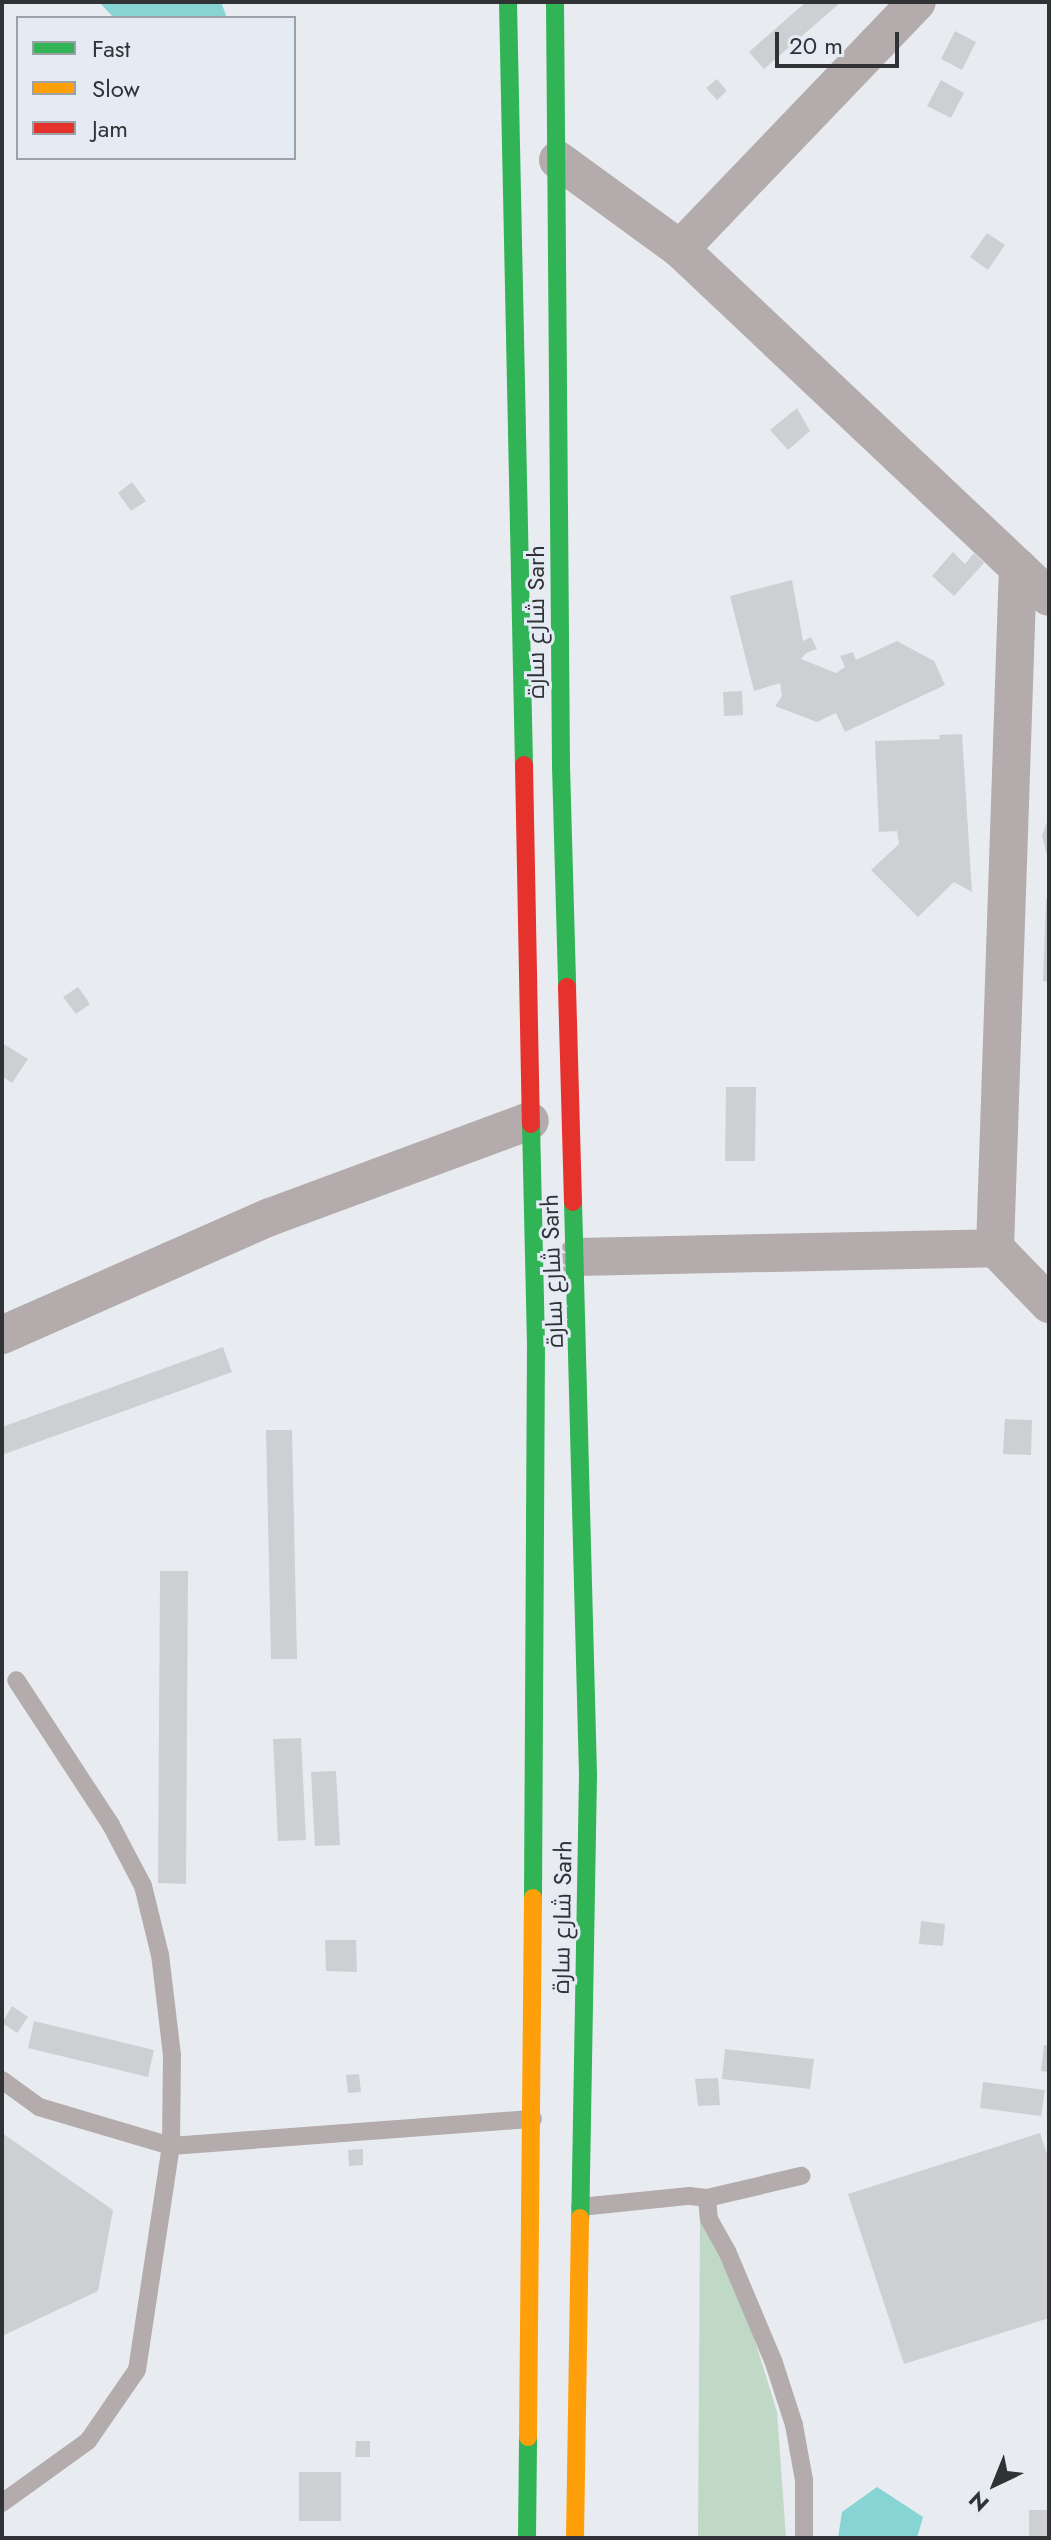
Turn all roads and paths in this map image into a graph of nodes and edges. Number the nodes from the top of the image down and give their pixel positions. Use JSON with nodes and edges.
{"nodes":[{"id":1,"x":508,"y":2,"type":"edge"},
{"id":2,"x":555,"y":2,"type":"edge"},
{"id":3,"x":917,"y":2,"type":"edge"},
{"id":4,"x":558,"y":160,"type":"junction"},
{"id":5,"x":680,"y":249,"type":"junction"},
{"id":6,"x":1018,"y":567,"type":"junction"},
{"id":7,"x":1049,"y":597,"type":"edge"},
{"id":8,"x":530,"y":1121,"type":"junction"},
{"id":9,"x":995,"y":1248,"type":"junction"},
{"id":10,"x":577,"y":1257,"type":"junction"},
{"id":11,"x":1049,"y":1304,"type":"edge"},
{"id":12,"x":2,"y":1335,"type":"edge"},
{"id":13,"x":16,"y":1680,"type":"dead end"},
{"id":14,"x":2,"y":2080,"type":"edge"},
{"id":15,"x":533,"y":2119,"type":"junction"},
{"id":16,"x":171,"y":2146,"type":"junction"},
{"id":17,"x":801,"y":2176,"type":"dead end"},
{"id":18,"x":707,"y":2198,"type":"junction"},
{"id":19,"x":580,"y":2207,"type":"junction"},
{"id":20,"x":2,"y":2503,"type":"edge"},
{"id":21,"x":527,"y":2538,"type":"edge"},
{"id":22,"x":575,"y":2538,"type":"edge"},
{"id":23,"x":804,"y":2538,"type":"edge"}],
"edges":[{"from":1,"to":8,"type":"highway","name":"شارع سارة Sarh"},
{"from":2,"to":4,"type":"highway","name":"شارع سارة Sarh"},
{"from":3,"to":5,"type":"street"},
{"from":4,"to":5,"type":"street"},
{"from":4,"to":10,"type":"highway","name":"شارع سارة Sarh"},
{"from":5,"to":6,"type":"street"},
{"from":6,"to":7,"type":"street"},
{"from":6,"to":9,"type":"street"},
{"from":8,"to":12,"type":"street"},
{"from":8,"to":15,"type":"highway","name":"شارع سارة Sarh"},
{"from":9,"to":10,"type":"street"},
{"from":9,"to":11,"type":"street"},
{"from":10,"to":19,"type":"highway","name":"شارع سارة Sarh"},
{"from":13,"to":16,"type":"lane"},
{"from":14,"to":16,"type":"lane"},
{"from":15,"to":16,"type":"lane"},
{"from":15,"to":21,"type":"highway","name":"شارع سارة Sarh"},
{"from":16,"to":20,"type":"lane"},
{"from":17,"to":18,"type":"lane"},
{"from":18,"to":19,"type":"lane"},
{"from":18,"to":23,"type":"lane"},
{"from":19,"to":22,"type":"highway","name":"شارع سارة Sarh"}]}
